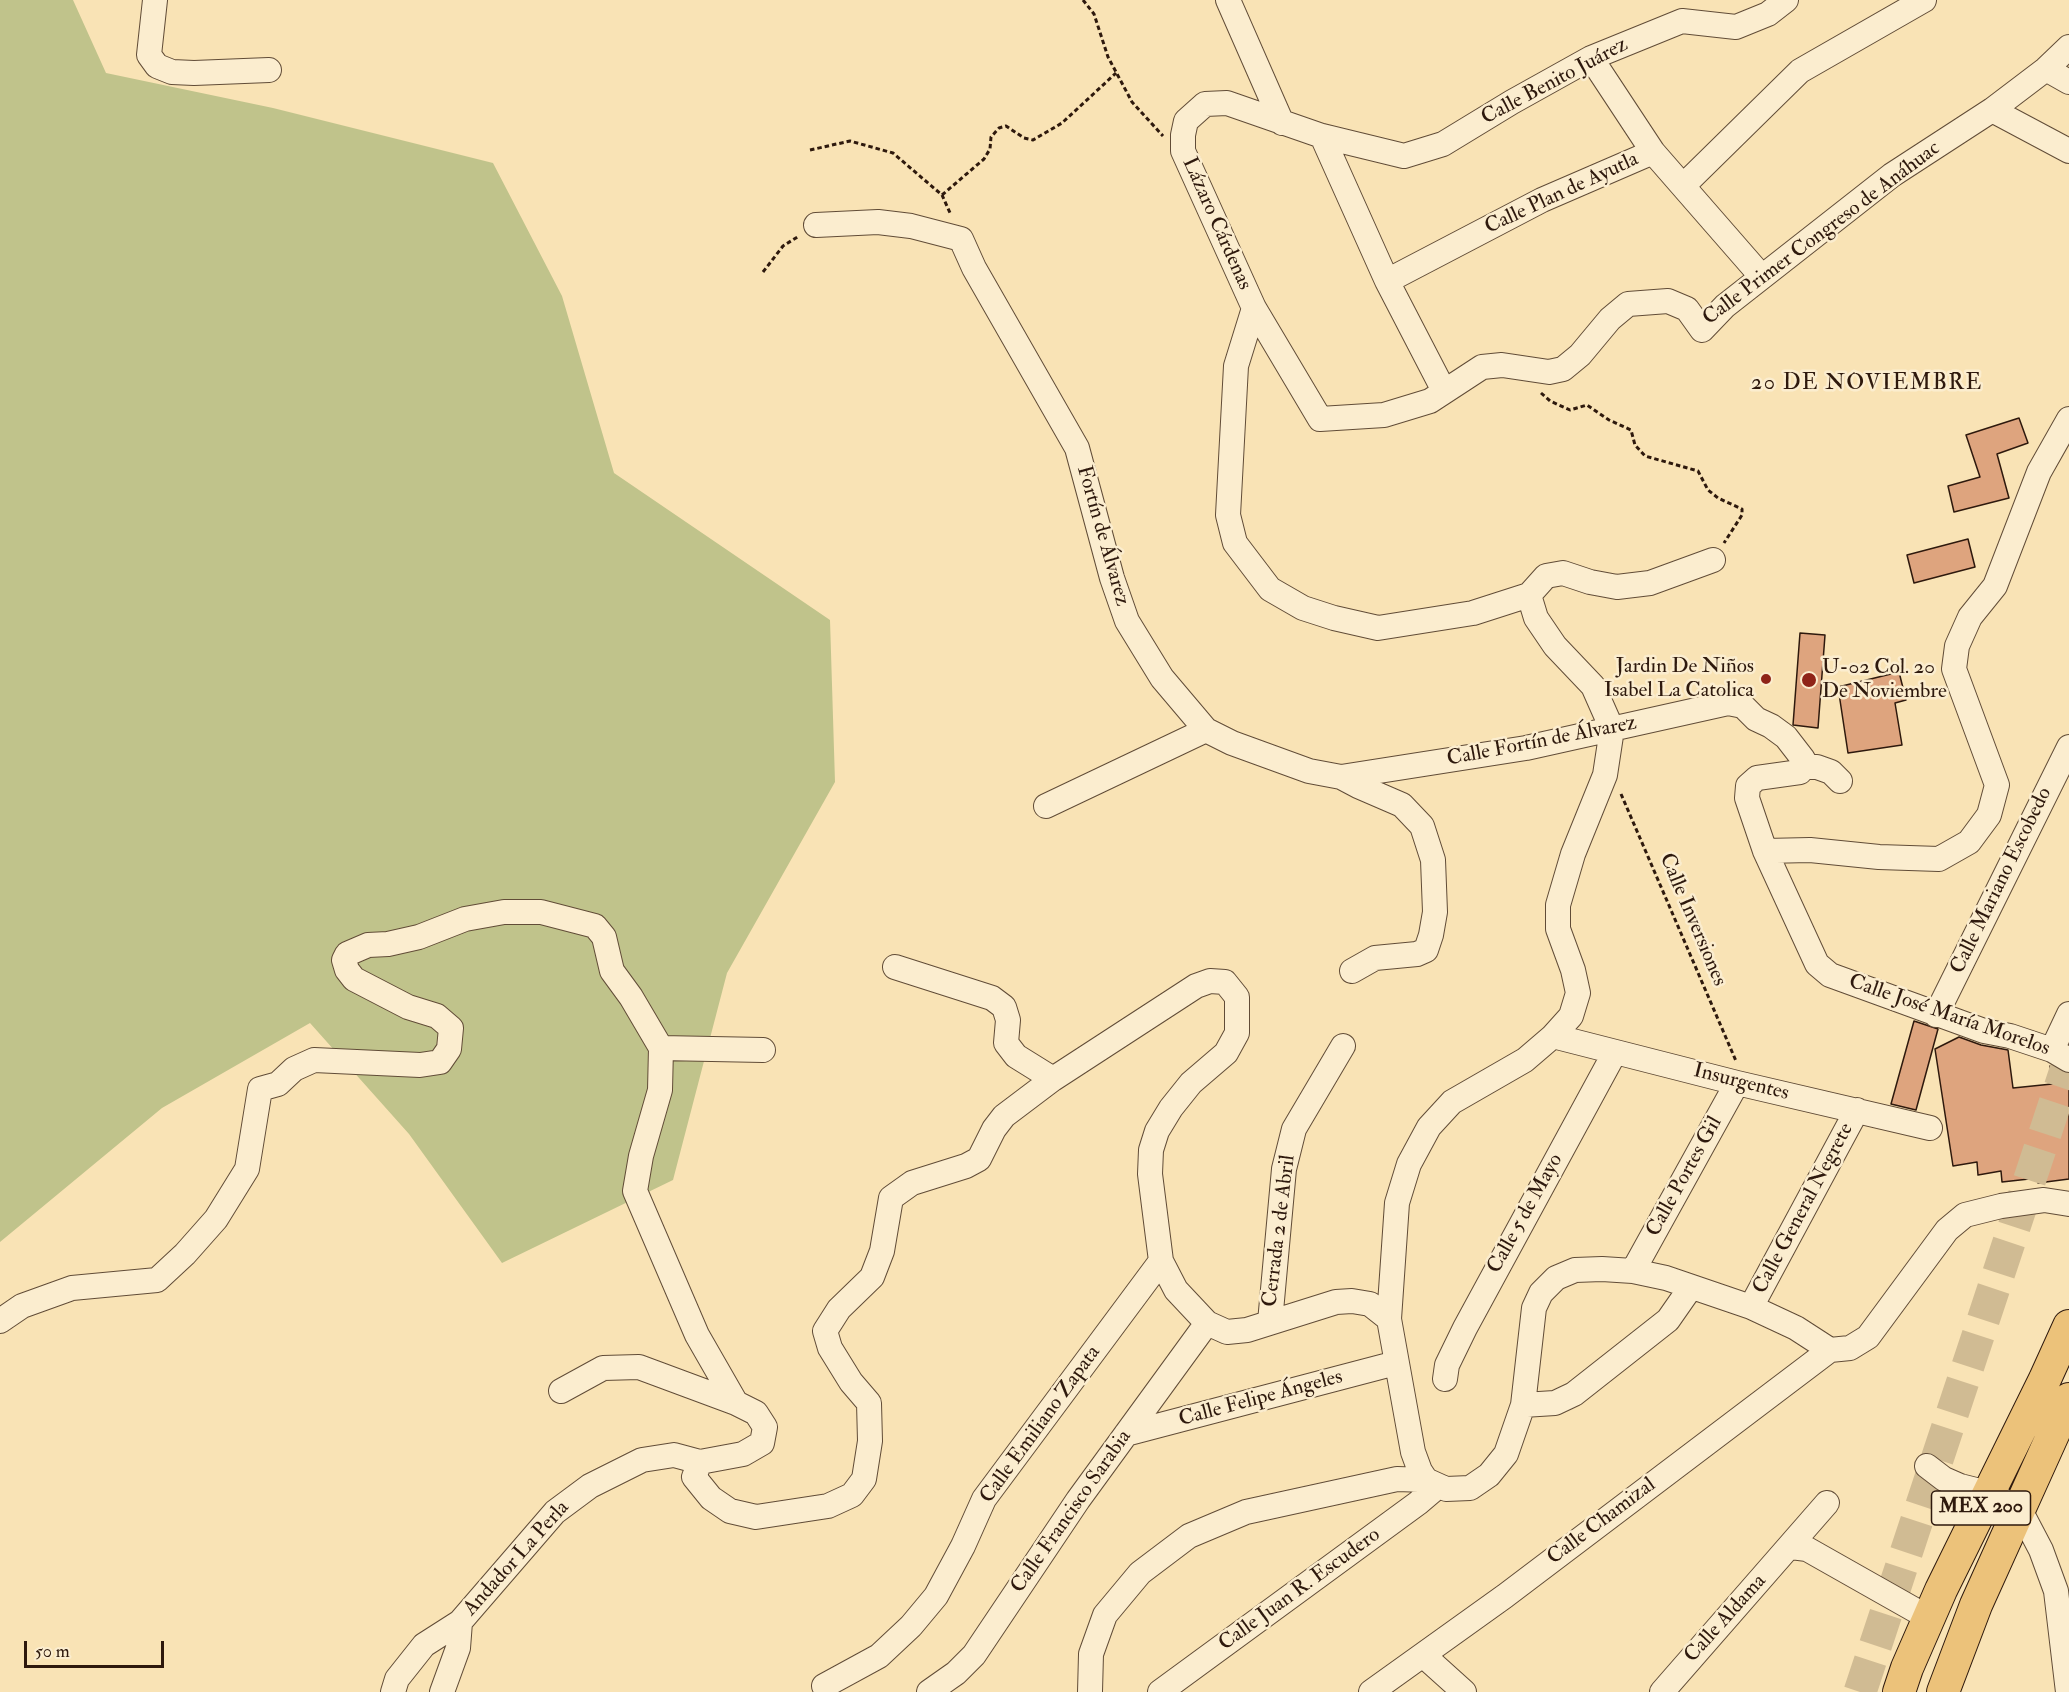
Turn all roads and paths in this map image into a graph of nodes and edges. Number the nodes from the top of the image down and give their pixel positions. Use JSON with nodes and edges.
{"nodes":[{"id":1,"x":155,"y":0,"type":"edge"},
{"id":2,"x":1083,"y":0,"type":"edge"},
{"id":3,"x":1228,"y":0,"type":"edge"},
{"id":4,"x":1786,"y":0,"type":"edge"},
{"id":5,"x":1924,"y":0,"type":"edge"},
{"id":6,"x":2069,"y":47,"type":"edge"},
{"id":7,"x":1591,"y":58,"type":"junction"},
{"id":8,"x":2046,"y":69,"type":"junction"},
{"id":9,"x":269,"y":70,"type":"dead end"},
{"id":10,"x":1116,"y":73,"type":"junction"},
{"id":11,"x":2069,"y":82,"type":"edge"},
{"id":12,"x":1992,"y":110,"type":"junction"},
{"id":13,"x":1282,"y":123,"type":"junction"},
{"id":14,"x":1322,"y":136,"type":"junction"},
{"id":15,"x":810,"y":150,"type":"dead end"},
{"id":16,"x":1183,"y":151,"type":"junction"},
{"id":17,"x":2069,"y":151,"type":"edge"},
{"id":18,"x":1653,"y":152,"type":"junction"},
{"id":19,"x":1684,"y":185,"type":"junction"},
{"id":20,"x":942,"y":195,"type":"junction"},
{"id":21,"x":816,"y":225,"type":"joint"},
{"id":22,"x":960,"y":239,"type":"junction"},
{"id":23,"x":763,"y":272,"type":"dead end"},
{"id":24,"x":1762,"y":277,"type":"junction"},
{"id":25,"x":1388,"y":281,"type":"junction"},
{"id":26,"x":1254,"y":308,"type":"junction"},
{"id":27,"x":1549,"y":372,"type":"junction"},
{"id":28,"x":1444,"y":392,"type":"junction"},
{"id":29,"x":2069,"y":419,"type":"edge"},
{"id":30,"x":1713,"y":560,"type":"joint"},
{"id":31,"x":1529,"y":595,"type":"junction"},
{"id":32,"x":1612,"y":729,"type":"junction"},
{"id":33,"x":1206,"y":730,"type":"junction"},
{"id":34,"x":2069,"y":747,"type":"edge"},
{"id":35,"x":1804,"y":767,"type":"junction"},
{"id":36,"x":1605,"y":775,"type":"junction"},
{"id":37,"x":1341,"y":777,"type":"junction"},
{"id":38,"x":1840,"y":781,"type":"dead end"},
{"id":39,"x":1046,"y":806,"type":"dead end"},
{"id":40,"x":1765,"y":851,"type":"junction"},
{"id":41,"x":895,"y":966,"type":"dead end"},
{"id":42,"x":1352,"y":971,"type":"dead end"},
{"id":43,"x":2069,"y":1014,"type":"edge"},
{"id":44,"x":1935,"y":1015,"type":"junction"},
{"id":45,"x":1552,"y":1036,"type":"junction"},
{"id":46,"x":1343,"y":1046,"type":"dead end"},
{"id":47,"x":661,"y":1048,"type":"junction"},
{"id":48,"x":763,"y":1050,"type":"dead end"},
{"id":49,"x":1615,"y":1052,"type":"junction"},
{"id":50,"x":2060,"y":1055,"type":"edge"},
{"id":51,"x":1053,"y":1079,"type":"junction"},
{"id":52,"x":1737,"y":1083,"type":"junction"},
{"id":53,"x":1857,"y":1110,"type":"junction"},
{"id":54,"x":1930,"y":1128,"type":"dead end"},
{"id":55,"x":2069,"y":1204,"type":"edge"},
{"id":56,"x":1161,"y":1261,"type":"junction"},
{"id":57,"x":1633,"y":1271,"type":"junction"},
{"id":58,"x":1692,"y":1287,"type":"junction"},
{"id":59,"x":1751,"y":1307,"type":"junction"},
{"id":60,"x":1389,"y":1319,"type":"junction"},
{"id":61,"x":0,"y":1321,"type":"edge"},
{"id":62,"x":1270,"y":1322,"type":"junction"},
{"id":63,"x":1207,"y":1323,"type":"junction"},
{"id":64,"x":2069,"y":1326,"type":"edge"},
{"id":65,"x":1830,"y":1350,"type":"junction"},
{"id":66,"x":1396,"y":1363,"type":"junction"},
{"id":67,"x":1444,"y":1379,"type":"dead end"},
{"id":68,"x":2057,"y":1384,"type":"edge"},
{"id":69,"x":561,"y":1391,"type":"dead end"},
{"id":70,"x":2069,"y":1400,"type":"edge"},
{"id":71,"x":736,"y":1403,"type":"junction"},
{"id":72,"x":1523,"y":1405,"type":"junction"},
{"id":73,"x":1126,"y":1434,"type":"junction"},
{"id":74,"x":700,"y":1462,"type":"junction"},
{"id":75,"x":1927,"y":1466,"type":"dead end"},
{"id":76,"x":1432,"y":1483,"type":"junction"},
{"id":77,"x":1988,"y":1493,"type":"junction"},
{"id":78,"x":1827,"y":1503,"type":"dead end"},
{"id":79,"x":2019,"y":1508,"type":"junction"},
{"id":80,"x":1791,"y":1547,"type":"junction"},
{"id":81,"x":1929,"y":1618,"type":"junction"},
{"id":82,"x":460,"y":1622,"type":"junction"},
{"id":83,"x":424,"y":1645,"type":"junction"},
{"id":84,"x":1423,"y":1655,"type":"junction"},
{"id":85,"x":824,"y":1686,"type":"dead end"},
{"id":86,"x":393,"y":1692,"type":"edge"},
{"id":87,"x":408,"y":1692,"type":"edge"},
{"id":88,"x":442,"y":1692,"type":"edge"},
{"id":89,"x":929,"y":1692,"type":"edge"},
{"id":90,"x":1090,"y":1692,"type":"edge"},
{"id":91,"x":1160,"y":1692,"type":"edge"},
{"id":92,"x":1371,"y":1692,"type":"edge"},
{"id":93,"x":1464,"y":1692,"type":"edge"},
{"id":94,"x":1662,"y":1692,"type":"edge"},
{"id":95,"x":1899,"y":1692,"type":"edge"},
{"id":96,"x":1943,"y":1692,"type":"edge"},
{"id":97,"x":2068,"y":1692,"type":"edge"}],
"edges":[{"from":1,"to":9,"type":"street"},
{"from":2,"to":10,"type":"path"},
{"from":3,"to":13,"type":"street"},
{"from":4,"to":7,"type":"street","name":"Calle Benito Juárez"},
{"from":5,"to":19,"type":"street"},
{"from":6,"to":8,"type":"street","name":"Calle Primer Congreso de Anáhuac"},
{"from":7,"to":14,"type":"street","name":"Calle Benito Juárez"},
{"from":7,"to":18,"type":"street"},
{"from":8,"to":11,"type":"street"},
{"from":8,"to":12,"type":"street","name":"Calle Primer Congreso de Anáhuac"},
{"from":10,"to":16,"type":"path"},
{"from":10,"to":20,"type":"path"},
{"from":12,"to":17,"type":"street"},
{"from":12,"to":24,"type":"street","name":"Calle Primer Congreso de Anáhuac"},
{"from":13,"to":14,"type":"street","name":"Lázaro Cárdenas"},
{"from":13,"to":16,"type":"street","name":"Lázaro Cárdenas"},
{"from":14,"to":25,"type":"street"},
{"from":15,"to":20,"type":"path"},
{"from":16,"to":26,"type":"street","name":"Lázaro Cárdenas"},
{"from":18,"to":19,"type":"street","name":"Calle Plan de Ayutla"},
{"from":18,"to":25,"type":"street","name":"Calle Plan de Ayutla"},
{"from":19,"to":24,"type":"street","name":"Calle Plan de Ayutla"},
{"from":20,"to":22,"type":"path"},
{"from":21,"to":22,"type":"street"},
{"from":21,"to":23,"type":"path"},
{"from":22,"to":33,"type":"street","name":"Fortín de Álvarez"},
{"from":24,"to":27,"type":"street","name":"Calle Primer Congreso de Anáhuac"},
{"from":25,"to":28,"type":"street"},
{"from":26,"to":28,"type":"street","name":"Lázaro Cárdenas"},
{"from":26,"to":31,"type":"street"},
{"from":27,"to":28,"type":"street"},
{"from":27,"to":30,"type":"path"},
{"from":29,"to":40,"type":"street"},
{"from":30,"to":31,"type":"street"},
{"from":31,"to":32,"type":"street"},
{"from":32,"to":35,"type":"street","name":"Calle Fortín de Álvarez"},
{"from":32,"to":36,"type":"street"},
{"from":32,"to":37,"type":"street","name":"Calle Fortín de Álvarez"},
{"from":33,"to":37,"type":"street","name":"Fortín de Álvarez"},
{"from":33,"to":39,"type":"street"},
{"from":34,"to":44,"type":"street","name":"Calle Mariano Escobedo"},
{"from":35,"to":38,"type":"street"},
{"from":35,"to":40,"type":"street","name":"Calle José María Morelos"},
{"from":36,"to":45,"type":"street"},
{"from":36,"to":52,"type":"path","name":"Calle Inversiones"},
{"from":37,"to":42,"type":"street"},
{"from":40,"to":44,"type":"street","name":"Calle José María Morelos"},
{"from":41,"to":51,"type":"street"},
{"from":43,"to":50,"type":"street"},
{"from":44,"to":50,"type":"street","name":"Calle José María Morelos"},
{"from":45,"to":49,"type":"street","name":"Insurgentes"},
{"from":45,"to":60,"type":"street"},
{"from":46,"to":62,"type":"street","name":"Cerrada 2 de Abril"},
{"from":47,"to":48,"type":"street"},
{"from":47,"to":61,"type":"street"},
{"from":47,"to":71,"type":"street"},
{"from":49,"to":52,"type":"street","name":"Insurgentes"},
{"from":49,"to":67,"type":"street","name":"Calle 5 de Mayo"},
{"from":51,"to":56,"type":"street"},
{"from":51,"to":74,"type":"street"},
{"from":52,"to":53,"type":"street","name":"Insurgentes"},
{"from":52,"to":57,"type":"street","name":"Calle Portes Gil"},
{"from":53,"to":54,"type":"street","name":"Insurgentes"},
{"from":53,"to":59,"type":"street","name":"Calle General Negrete"},
{"from":55,"to":65,"type":"street"},
{"from":56,"to":63,"type":"street"},
{"from":56,"to":85,"type":"street","name":"Calle Emiliano Zapata"},
{"from":57,"to":58,"type":"street"},
{"from":57,"to":72,"type":"street"},
{"from":58,"to":59,"type":"street"},
{"from":58,"to":72,"type":"street"},
{"from":59,"to":65,"type":"street"},
{"from":60,"to":62,"type":"street"},
{"from":60,"to":66,"type":"street"},
{"from":62,"to":63,"type":"street"},
{"from":63,"to":73,"type":"street","name":"Calle Francisco Sarabia"},
{"from":64,"to":68,"type":"main road","number":"MEX 200"},
{"from":65,"to":84,"type":"street","name":"Calle Chamizal"},
{"from":66,"to":73,"type":"street","name":"Calle Felipe Ángeles"},
{"from":66,"to":76,"type":"street"},
{"from":68,"to":77,"type":"main road","number":"MEX 200"},
{"from":69,"to":71,"type":"street"},
{"from":70,"to":79,"type":"main road","number":"MEX 200"},
{"from":71,"to":74,"type":"street"},
{"from":72,"to":76,"type":"street"},
{"from":73,"to":89,"type":"street","name":"Calle Francisco Sarabia"},
{"from":74,"to":82,"type":"street","name":"Andador La Perla"},
{"from":75,"to":77,"type":"street"},
{"from":76,"to":90,"type":"street"},
{"from":76,"to":91,"type":"street","name":"Calle Juan R. Escudero"},
{"from":77,"to":79,"type":"street"},
{"from":77,"to":81,"type":"main road","number":"MEX 200"},
{"from":78,"to":80,"type":"street","name":"Calle Aldama"},
{"from":79,"to":96,"type":"main road","number":"MEX 200"},
{"from":79,"to":97,"type":"street"},
{"from":80,"to":81,"type":"street"},
{"from":80,"to":94,"type":"street","name":"Calle Aldama"},
{"from":81,"to":95,"type":"main road","number":"MEX 200"},
{"from":82,"to":83,"type":"street","name":"Andador La Perla"},
{"from":82,"to":88,"type":"street"},
{"from":83,"to":86,"type":"street","name":"Andador La Perla"},
{"from":83,"to":87,"type":"street"},
{"from":84,"to":92,"type":"street","name":"Calle Chamizal"},
{"from":84,"to":93,"type":"street"}]}
